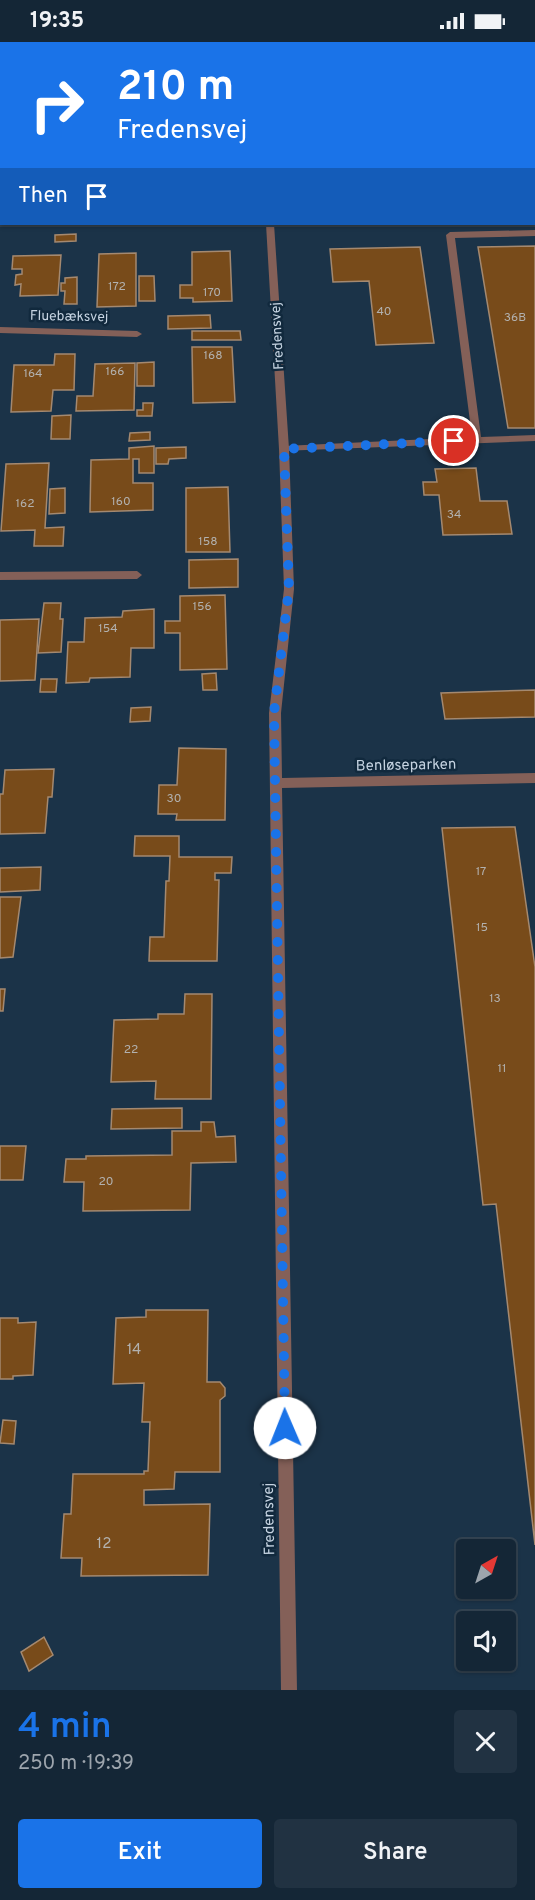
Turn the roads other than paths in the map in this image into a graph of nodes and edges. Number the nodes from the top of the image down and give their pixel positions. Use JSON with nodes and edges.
{"nodes":[{"id":1,"x":270,"y":225,"type":"edge"},
{"id":2,"x":535,"y":233,"type":"edge"},
{"id":3,"x":0,"y":330,"type":"edge"},
{"id":4,"x":137,"y":334,"type":"dead end"},
{"id":5,"x":535,"y":438,"type":"edge"},
{"id":6,"x":477,"y":440,"type":"junction"},
{"id":7,"x":284,"y":449,"type":"junction"},
{"id":8,"x":137,"y":575,"type":"dead end"},
{"id":9,"x":0,"y":576,"type":"edge"},
{"id":10,"x":535,"y":778,"type":"edge"},
{"id":11,"x":277,"y":783,"type":"junction"},
{"id":12,"x":289,"y":1690,"type":"edge"}],
"edges":[{"from":1,"to":7,"type":"street","name":"Fredensvej"},
{"from":2,"to":6,"type":"street"},
{"from":3,"to":4,"type":"street","name":"Fluebæksvej"},
{"from":5,"to":6,"type":"street"},
{"from":6,"to":7,"type":"street"},
{"from":7,"to":11,"type":"street","name":"Fredensvej"},
{"from":8,"to":9,"type":"street"},
{"from":10,"to":11,"type":"street","name":"Benløseparken"},
{"from":11,"to":12,"type":"street","name":"Fredensvej"}]}
